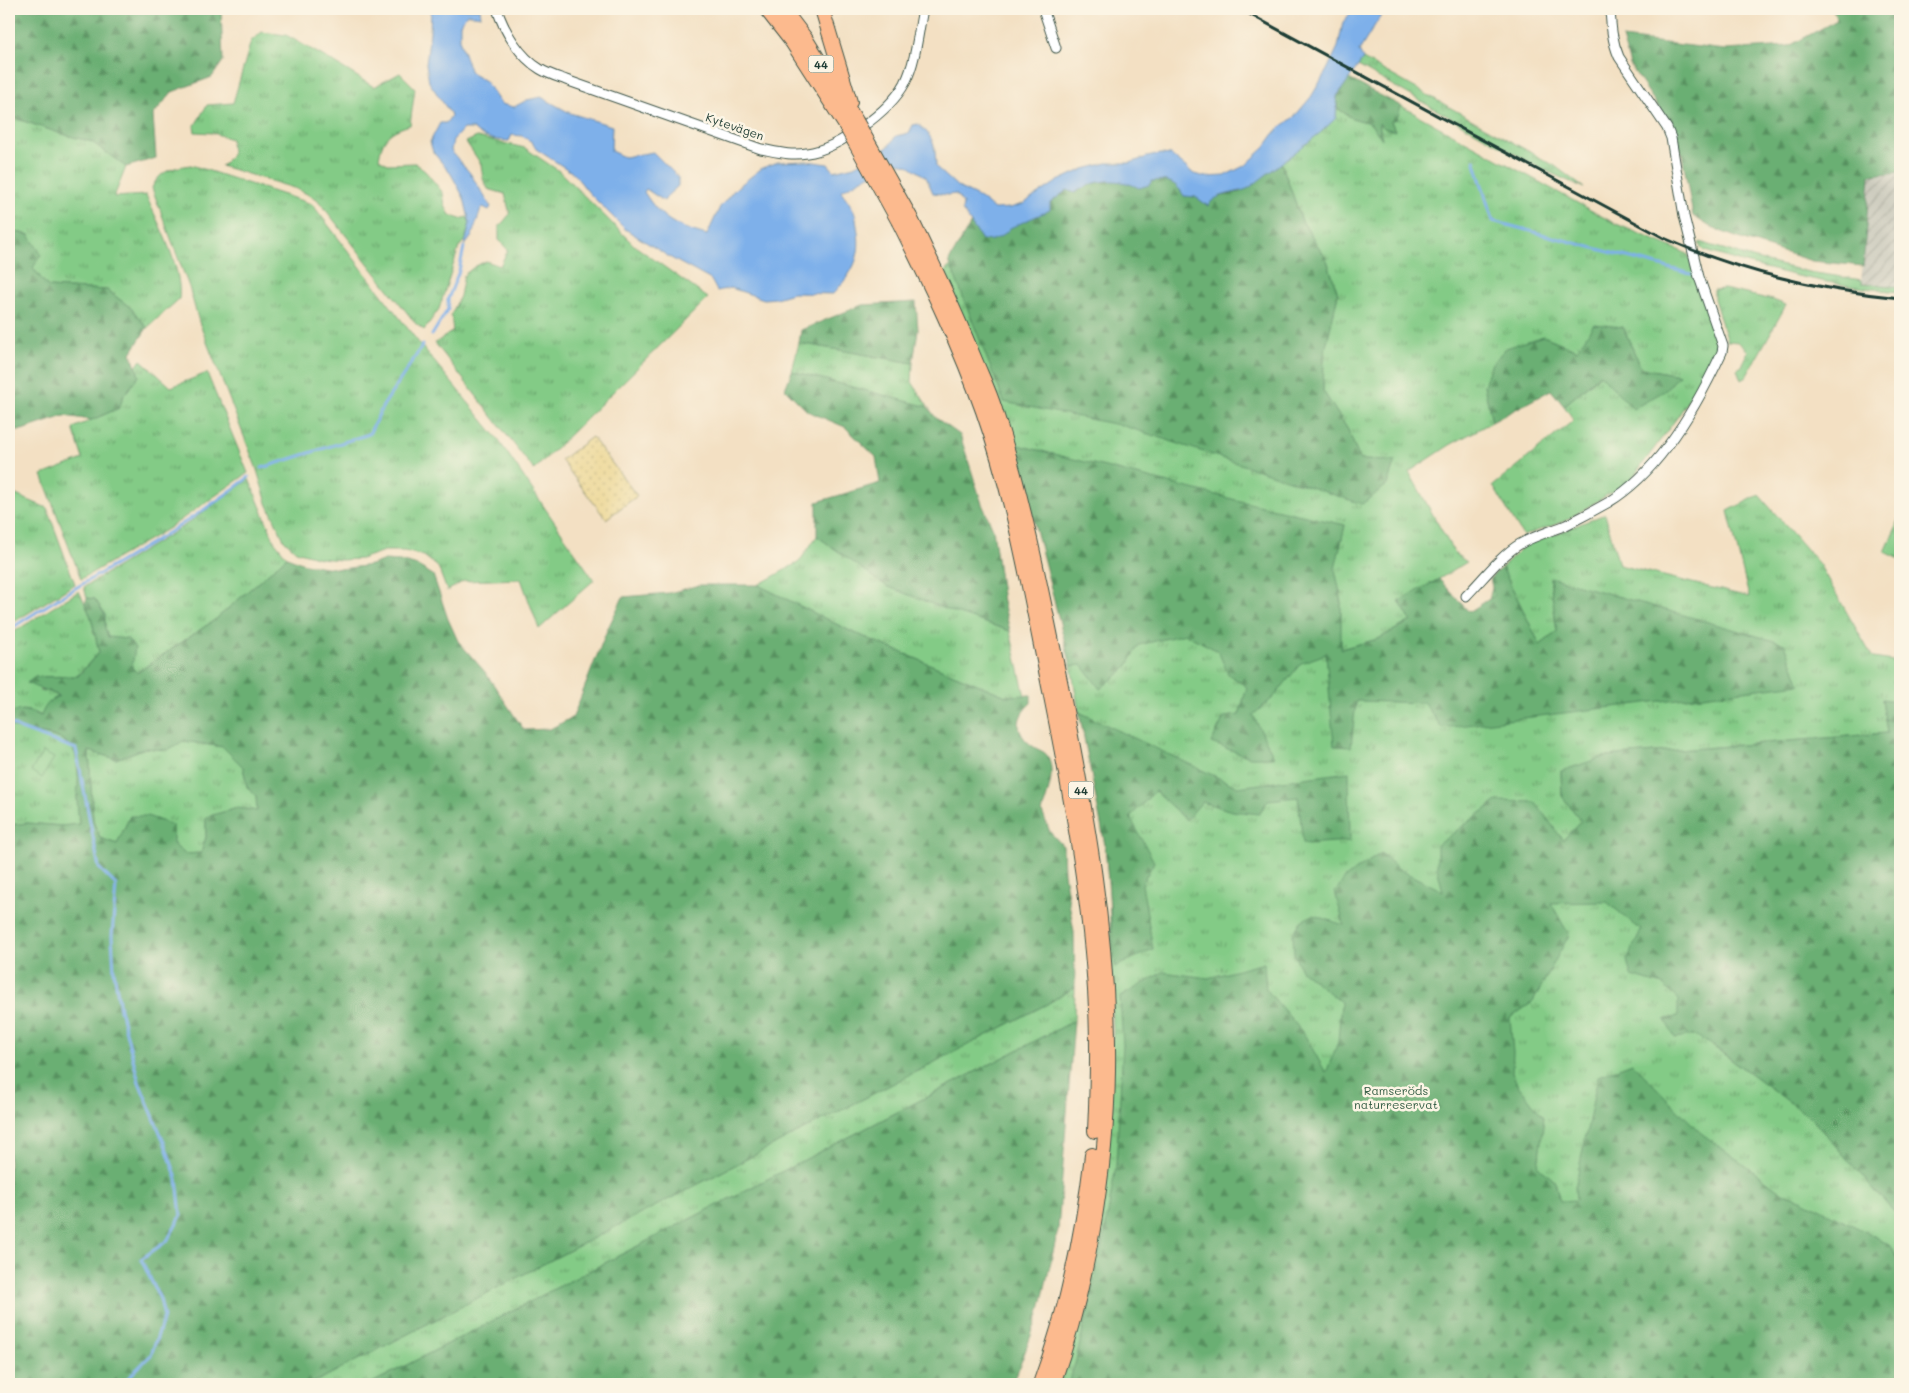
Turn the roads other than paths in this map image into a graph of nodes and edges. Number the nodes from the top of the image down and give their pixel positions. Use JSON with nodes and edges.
{"nodes":[{"id":1,"x":497,"y":9,"type":"edge"},
{"id":2,"x":766,"y":9,"type":"edge"},
{"id":3,"x":784,"y":9,"type":"edge"},
{"id":4,"x":822,"y":9,"type":"edge"},
{"id":5,"x":922,"y":9,"type":"edge"},
{"id":6,"x":1043,"y":9,"type":"edge"},
{"id":7,"x":1610,"y":9,"type":"edge"},
{"id":8,"x":1056,"y":48,"type":"dead end"},
{"id":9,"x":851,"y":124,"type":"junction"},
{"id":10,"x":904,"y":219,"type":"junction"},
{"id":11,"x":1466,"y":596,"type":"dead end"},
{"id":12,"x":1040,"y":1384,"type":"edge"},
{"id":13,"x":1053,"y":1384,"type":"edge"}],
"edges":[{"from":1,"to":5,"type":"street","name":"Kytevägen"},
{"from":2,"to":9,"type":"main road","number":"44"},
{"from":3,"to":9,"type":"main road","number":"44"},
{"from":4,"to":9,"type":"main road"},
{"from":6,"to":8,"type":"street"},
{"from":7,"to":11,"type":"street"},
{"from":9,"to":10,"type":"main road","number":"44","bridge":true},
{"from":10,"to":12,"type":"main road","number":"44"},
{"from":10,"to":13,"type":"main road","number":"44"}]}
